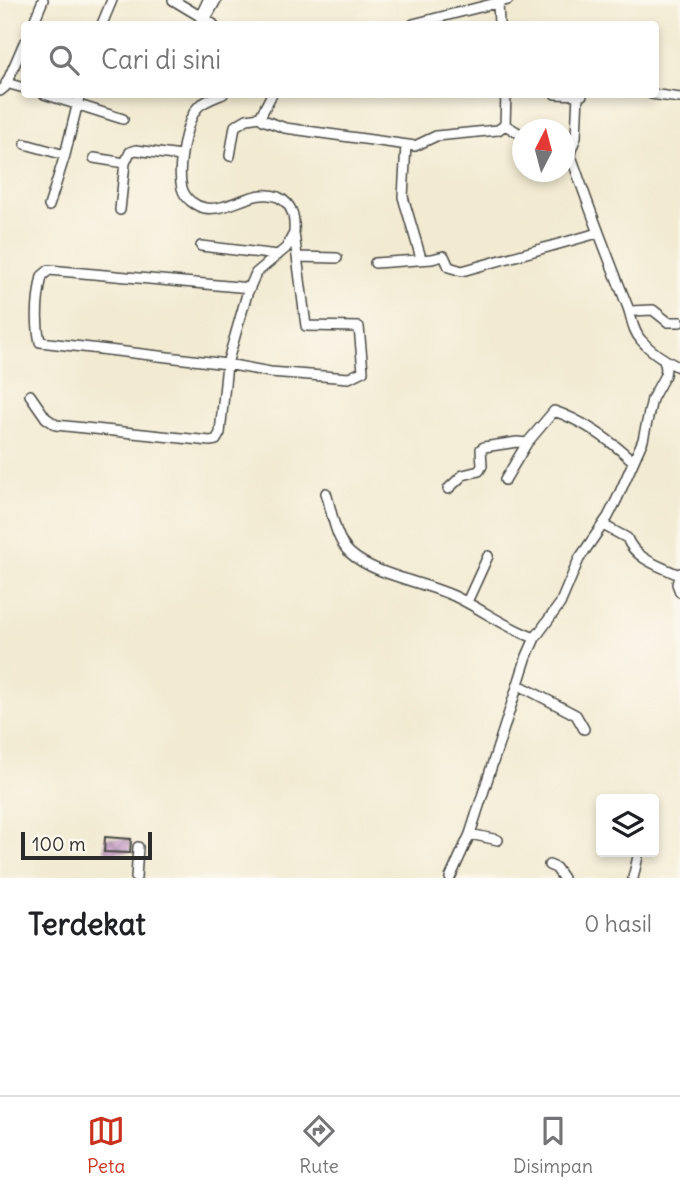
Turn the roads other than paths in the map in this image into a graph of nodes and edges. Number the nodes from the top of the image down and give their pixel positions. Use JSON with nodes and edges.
{"nodes":[{"id":1,"x":43,"y":0,"type":"edge"},
{"id":2,"x":112,"y":0,"type":"edge"},
{"id":3,"x":173,"y":0,"type":"edge"},
{"id":4,"x":208,"y":0,"type":"edge"},
{"id":5,"x":216,"y":0,"type":"edge"},
{"id":6,"x":503,"y":1,"type":"edge"},
{"id":7,"x":206,"y":20,"type":"edge"},
{"id":8,"x":34,"y":21,"type":"edge"},
{"id":9,"x":103,"y":21,"type":"edge"},
{"id":10,"x":425,"y":21,"type":"edge"},
{"id":11,"x":500,"y":21,"type":"edge"},
{"id":12,"x":21,"y":49,"type":"edge"},
{"id":13,"x":3,"y":87,"type":"edge"},
{"id":14,"x":21,"y":88,"type":"edge"},
{"id":15,"x":659,"y":95,"type":"edge"},
{"id":16,"x":215,"y":98,"type":"edge"},
{"id":17,"x":270,"y":98,"type":"edge"},
{"id":18,"x":506,"y":98,"type":"edge"},
{"id":19,"x":580,"y":98,"type":"edge"},
{"id":20,"x":680,"y":98,"type":"edge"},
{"id":21,"x":79,"y":100,"type":"edge"},
{"id":22,"x":260,"y":117,"type":"junction"},
{"id":23,"x":123,"y":119,"type":"dead end"},
{"id":24,"x":505,"y":125,"type":"junction"},
{"id":25,"x":512,"y":129,"type":"edge"},
{"id":26,"x":575,"y":139,"type":"edge"},
{"id":27,"x":25,"y":144,"type":"dead end"},
{"id":28,"x":406,"y":145,"type":"junction"},
{"id":29,"x":65,"y":155,"type":"junction"},
{"id":30,"x":181,"y":156,"type":"junction"},
{"id":31,"x":230,"y":156,"type":"dead end"},
{"id":32,"x":94,"y":158,"type":"dead end"},
{"id":33,"x":125,"y":163,"type":"junction"},
{"id":34,"x":575,"y":173,"type":"edge"},
{"id":35,"x":49,"y":206,"type":"dead end"},
{"id":36,"x":120,"y":210,"type":"dead end"},
{"id":37,"x":294,"y":233,"type":"junction"},
{"id":38,"x":598,"y":233,"type":"junction"},
{"id":39,"x":201,"y":246,"type":"dead end"},
{"id":40,"x":278,"y":255,"type":"junction"},
{"id":41,"x":297,"y":257,"type":"junction"},
{"id":42,"x":337,"y":258,"type":"dead end"},
{"id":43,"x":421,"y":258,"type":"junction"},
{"id":44,"x":376,"y":263,"type":"dead end"},
{"id":45,"x":250,"y":288,"type":"junction"},
{"id":46,"x":630,"y":311,"type":"junction"},
{"id":47,"x":680,"y":322,"type":"edge"},
{"id":48,"x":664,"y":360,"type":"junction"},
{"id":49,"x":227,"y":364,"type":"junction"},
{"id":50,"x":680,"y":368,"type":"edge"},
{"id":51,"x":30,"y":395,"type":"dead end"},
{"id":52,"x":527,"y":443,"type":"junction"},
{"id":53,"x":633,"y":461,"type":"junction"},
{"id":54,"x":505,"y":480,"type":"dead end"},
{"id":55,"x":449,"y":489,"type":"dead end"},
{"id":56,"x":326,"y":493,"type":"dead end"},
{"id":57,"x":603,"y":524,"type":"junction"},
{"id":58,"x":488,"y":556,"type":"dead end"},
{"id":59,"x":680,"y":574,"type":"edge"},
{"id":60,"x":680,"y":592,"type":"edge"},
{"id":61,"x":467,"y":603,"type":"junction"},
{"id":62,"x":536,"y":638,"type":"junction"},
{"id":63,"x":519,"y":685,"type":"junction"},
{"id":64,"x":584,"y":729,"type":"dead end"},
{"id":65,"x":470,"y":834,"type":"junction"},
{"id":66,"x":498,"y":840,"type":"dead end"},
{"id":67,"x":138,"y":847,"type":"dead end"},
{"id":68,"x":638,"y":857,"type":"edge"},
{"id":69,"x":549,"y":865,"type":"dead end"},
{"id":70,"x":136,"y":878,"type":"edge"},
{"id":71,"x":450,"y":878,"type":"edge"},
{"id":72,"x":563,"y":878,"type":"edge"},
{"id":73,"x":633,"y":878,"type":"edge"}],
"edges":[{"from":1,"to":8,"type":"street"},
{"from":2,"to":9,"type":"street"},
{"from":3,"to":7,"type":"street"},
{"from":4,"to":7,"type":"street"},
{"from":5,"to":7,"type":"street"},
{"from":6,"to":10,"type":"street"},
{"from":6,"to":11,"type":"street"},
{"from":12,"to":13,"type":"street"},
{"from":13,"to":14,"type":"street"},
{"from":15,"to":20,"type":"street"},
{"from":16,"to":30,"type":"street"},
{"from":17,"to":22,"type":"street"},
{"from":18,"to":24,"type":"street"},
{"from":19,"to":26,"type":"street"},
{"from":21,"to":23,"type":"street"},
{"from":21,"to":29,"type":"street"},
{"from":22,"to":28,"type":"street"},
{"from":22,"to":31,"type":"street"},
{"from":24,"to":25,"type":"street"},
{"from":24,"to":28,"type":"street"},
{"from":27,"to":29,"type":"street"},
{"from":28,"to":43,"type":"street"},
{"from":29,"to":35,"type":"street"},
{"from":30,"to":33,"type":"street"},
{"from":30,"to":37,"type":"street"},
{"from":32,"to":33,"type":"street"},
{"from":33,"to":36,"type":"street"},
{"from":34,"to":38,"type":"street"},
{"from":37,"to":40,"type":"street"},
{"from":37,"to":41,"type":"street"},
{"from":38,"to":43,"type":"street"},
{"from":38,"to":46,"type":"street"},
{"from":39,"to":40,"type":"street"},
{"from":40,"to":45,"type":"street"},
{"from":41,"to":42,"type":"street"},
{"from":41,"to":49,"type":"street"},
{"from":43,"to":44,"type":"street"},
{"from":45,"to":49,"type":"street"},
{"from":45,"to":49,"type":"street"},
{"from":46,"to":47,"type":"street"},
{"from":46,"to":48,"type":"street"},
{"from":48,"to":50,"type":"street"},
{"from":48,"to":53,"type":"street"},
{"from":49,"to":51,"type":"street"},
{"from":52,"to":53,"type":"street"},
{"from":52,"to":54,"type":"street"},
{"from":52,"to":55,"type":"street"},
{"from":53,"to":57,"type":"street"},
{"from":56,"to":61,"type":"street"},
{"from":57,"to":59,"type":"street"},
{"from":57,"to":62,"type":"street"},
{"from":58,"to":61,"type":"street"},
{"from":59,"to":60,"type":"street"},
{"from":61,"to":62,"type":"street"},
{"from":62,"to":63,"type":"street"},
{"from":63,"to":64,"type":"street"},
{"from":63,"to":65,"type":"street"},
{"from":65,"to":66,"type":"street"},
{"from":65,"to":71,"type":"street"},
{"from":67,"to":70,"type":"street"},
{"from":68,"to":73,"type":"street"},
{"from":69,"to":72,"type":"street"}]}
